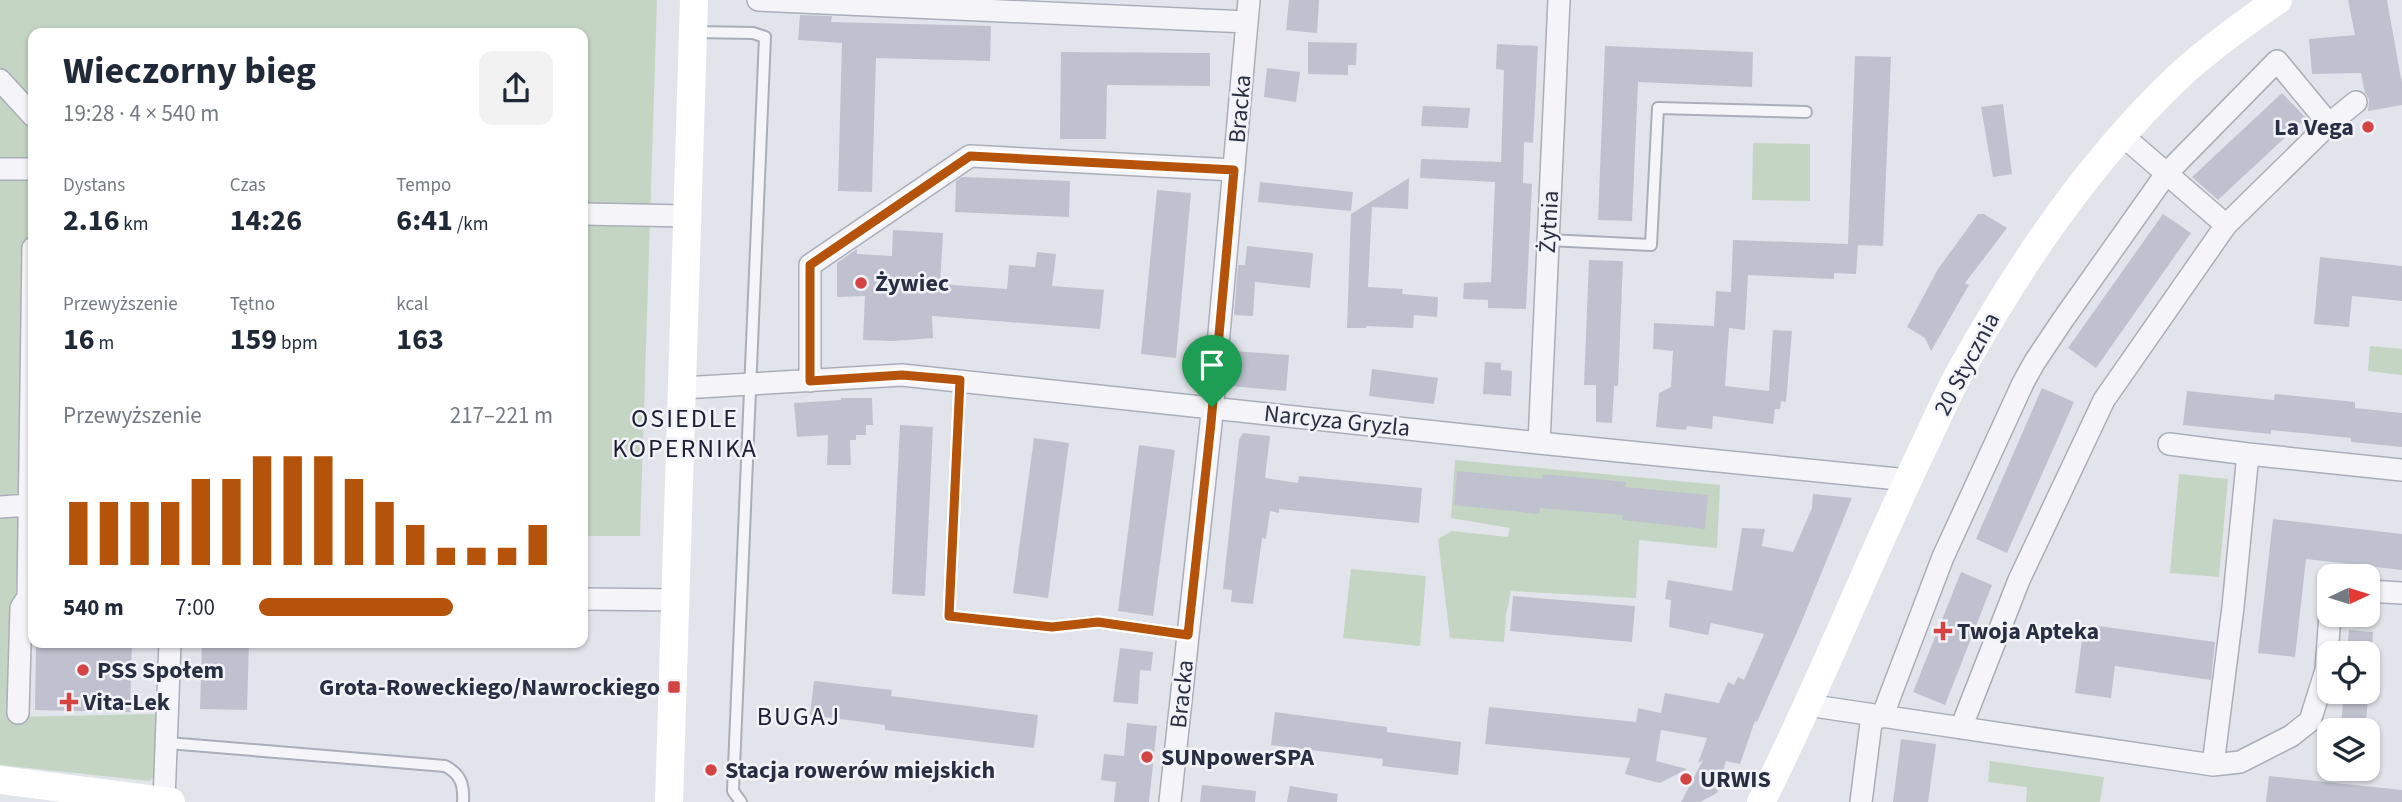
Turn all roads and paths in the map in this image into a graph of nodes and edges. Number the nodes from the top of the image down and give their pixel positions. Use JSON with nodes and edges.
{"nodes":[{"id":1,"x":694,"y":0,"type":"edge"},
{"id":2,"x":758,"y":0,"type":"edge"},
{"id":3,"x":1249,"y":0,"type":"edge"},
{"id":4,"x":1559,"y":0,"type":"edge"},
{"id":5,"x":2278,"y":0,"type":"edge"},
{"id":6,"x":1247,"y":22,"type":"junction"},
{"id":7,"x":694,"y":32,"type":"junction"},
{"id":8,"x":0,"y":79,"type":"edge"},
{"id":9,"x":2356,"y":102,"type":"dead end"},
{"id":10,"x":28,"y":110,"type":"edge"},
{"id":11,"x":1806,"y":113,"type":"dead end"},
{"id":12,"x":2329,"y":124,"type":"junction"},
{"id":13,"x":2122,"y":135,"type":"junction"},
{"id":14,"x":0,"y":169,"type":"edge"},
{"id":15,"x":28,"y":169,"type":"edge"},
{"id":16,"x":1234,"y":170,"type":"junction"},
{"id":17,"x":2166,"y":174,"type":"junction"},
{"id":18,"x":588,"y":214,"type":"edge"},
{"id":19,"x":688,"y":216,"type":"junction"},
{"id":20,"x":2226,"y":225,"type":"junction"},
{"id":21,"x":1548,"y":240,"type":"junction"},
{"id":22,"x":960,"y":380,"type":"junction"},
{"id":23,"x":810,"y":381,"type":"junction"},
{"id":24,"x":752,"y":385,"type":"junction"},
{"id":25,"x":682,"y":388,"type":"junction"},
{"id":26,"x":1212,"y":407,"type":"junction"},
{"id":27,"x":1539,"y":443,"type":"junction"},
{"id":28,"x":2169,"y":444,"type":"dead end"},
{"id":29,"x":2248,"y":454,"type":"junction"},
{"id":30,"x":2402,"y":470,"type":"edge"},
{"id":31,"x":1908,"y":480,"type":"junction"},
{"id":32,"x":28,"y":505,"type":"edge"},
{"id":33,"x":0,"y":507,"type":"edge"},
{"id":34,"x":2380,"y":592,"type":"edge"},
{"id":35,"x":2402,"y":593,"type":"edge"},
{"id":36,"x":28,"y":599,"type":"edge"},
{"id":37,"x":588,"y":599,"type":"edge"},
{"id":38,"x":677,"y":600,"type":"junction"},
{"id":39,"x":2329,"y":627,"type":"edge"},
{"id":40,"x":1188,"y":635,"type":"junction"},
{"id":41,"x":170,"y":648,"type":"edge"},
{"id":42,"x":1807,"y":705,"type":"junction"},
{"id":43,"x":19,"y":713,"type":"dead end"},
{"id":44,"x":1877,"y":716,"type":"junction"},
{"id":45,"x":1961,"y":728,"type":"junction"},
{"id":46,"x":168,"y":743,"type":"junction"},
{"id":47,"x":2213,"y":765,"type":"junction"},
{"id":48,"x":0,"y":780,"type":"edge"},
{"id":49,"x":1769,"y":795,"type":"edge"},
{"id":50,"x":136,"y":800,"type":"edge"},
{"id":51,"x":164,"y":801,"type":"edge"},
{"id":52,"x":171,"y":802,"type":"edge"},
{"id":53,"x":463,"y":802,"type":"edge"},
{"id":54,"x":669,"y":802,"type":"edge"},
{"id":55,"x":741,"y":802,"type":"edge"},
{"id":56,"x":1170,"y":802,"type":"edge"},
{"id":57,"x":1861,"y":802,"type":"edge"}],
"edges":[{"from":1,"to":7,"type":"street"},
{"from":2,"to":6,"type":"street"},
{"from":3,"to":6,"type":"street","name":"Bracka"},
{"from":4,"to":21,"type":"street","name":"Żytnia"},
{"from":5,"to":13,"type":"street","name":"20 Stycznia"},
{"from":6,"to":16,"type":"street","name":"Bracka"},
{"from":7,"to":19,"type":"street"},
{"from":7,"to":24,"type":"lane"},
{"from":8,"to":10,"type":"street"},
{"from":9,"to":12,"type":"street"},
{"from":11,"to":21,"type":"lane"},
{"from":12,"to":17,"type":"street"},
{"from":12,"to":20,"type":"street"},
{"from":13,"to":17,"type":"street"},
{"from":13,"to":31,"type":"street","name":"20 Stycznia"},
{"from":14,"to":15,"type":"street"},
{"from":16,"to":23,"type":"street"},
{"from":16,"to":26,"type":"street","name":"Bracka"},
{"from":17,"to":20,"type":"street"},
{"from":17,"to":44,"type":"street"},
{"from":18,"to":19,"type":"street"},
{"from":19,"to":25,"type":"street"},
{"from":20,"to":45,"type":"street"},
{"from":21,"to":27,"type":"street","name":"Żytnia"},
{"from":22,"to":23,"type":"street","name":"Narcyza Gryzla"},
{"from":22,"to":26,"type":"street","name":"Narcyza Gryzla"},
{"from":22,"to":40,"type":"lane"},
{"from":23,"to":24,"type":"street","name":"Narcyza Gryzla"},
{"from":24,"to":25,"type":"street","name":"Narcyza Gryzla"},
{"from":24,"to":55,"type":"lane"},
{"from":25,"to":38,"type":"street"},
{"from":26,"to":27,"type":"street","name":"Narcyza Gryzla"},
{"from":26,"to":40,"type":"street","name":"Bracka"},
{"from":27,"to":31,"type":"street","name":"Narcyza Gryzla"},
{"from":28,"to":29,"type":"street"},
{"from":29,"to":30,"type":"street"},
{"from":29,"to":47,"type":"street"},
{"from":31,"to":42,"type":"street","name":"20 Stycznia"},
{"from":32,"to":33,"type":"street"},
{"from":34,"to":35,"type":"street"},
{"from":36,"to":43,"type":"street"},
{"from":37,"to":38,"type":"street"},
{"from":38,"to":54,"type":"street"},
{"from":39,"to":47,"type":"street"},
{"from":40,"to":56,"type":"street","name":"Bracka"},
{"from":41,"to":46,"type":"street"},
{"from":42,"to":44,"type":"street"},
{"from":42,"to":49,"type":"street","name":"20 Stycznia"},
{"from":44,"to":45,"type":"street"},
{"from":44,"to":57,"type":"street"},
{"from":45,"to":47,"type":"street"},
{"from":46,"to":51,"type":"street"},
{"from":46,"to":53,"type":"lane"},
{"from":48,"to":50,"type":"street"},
{"from":50,"to":51,"type":"street"},
{"from":51,"to":52,"type":"street"}]}
